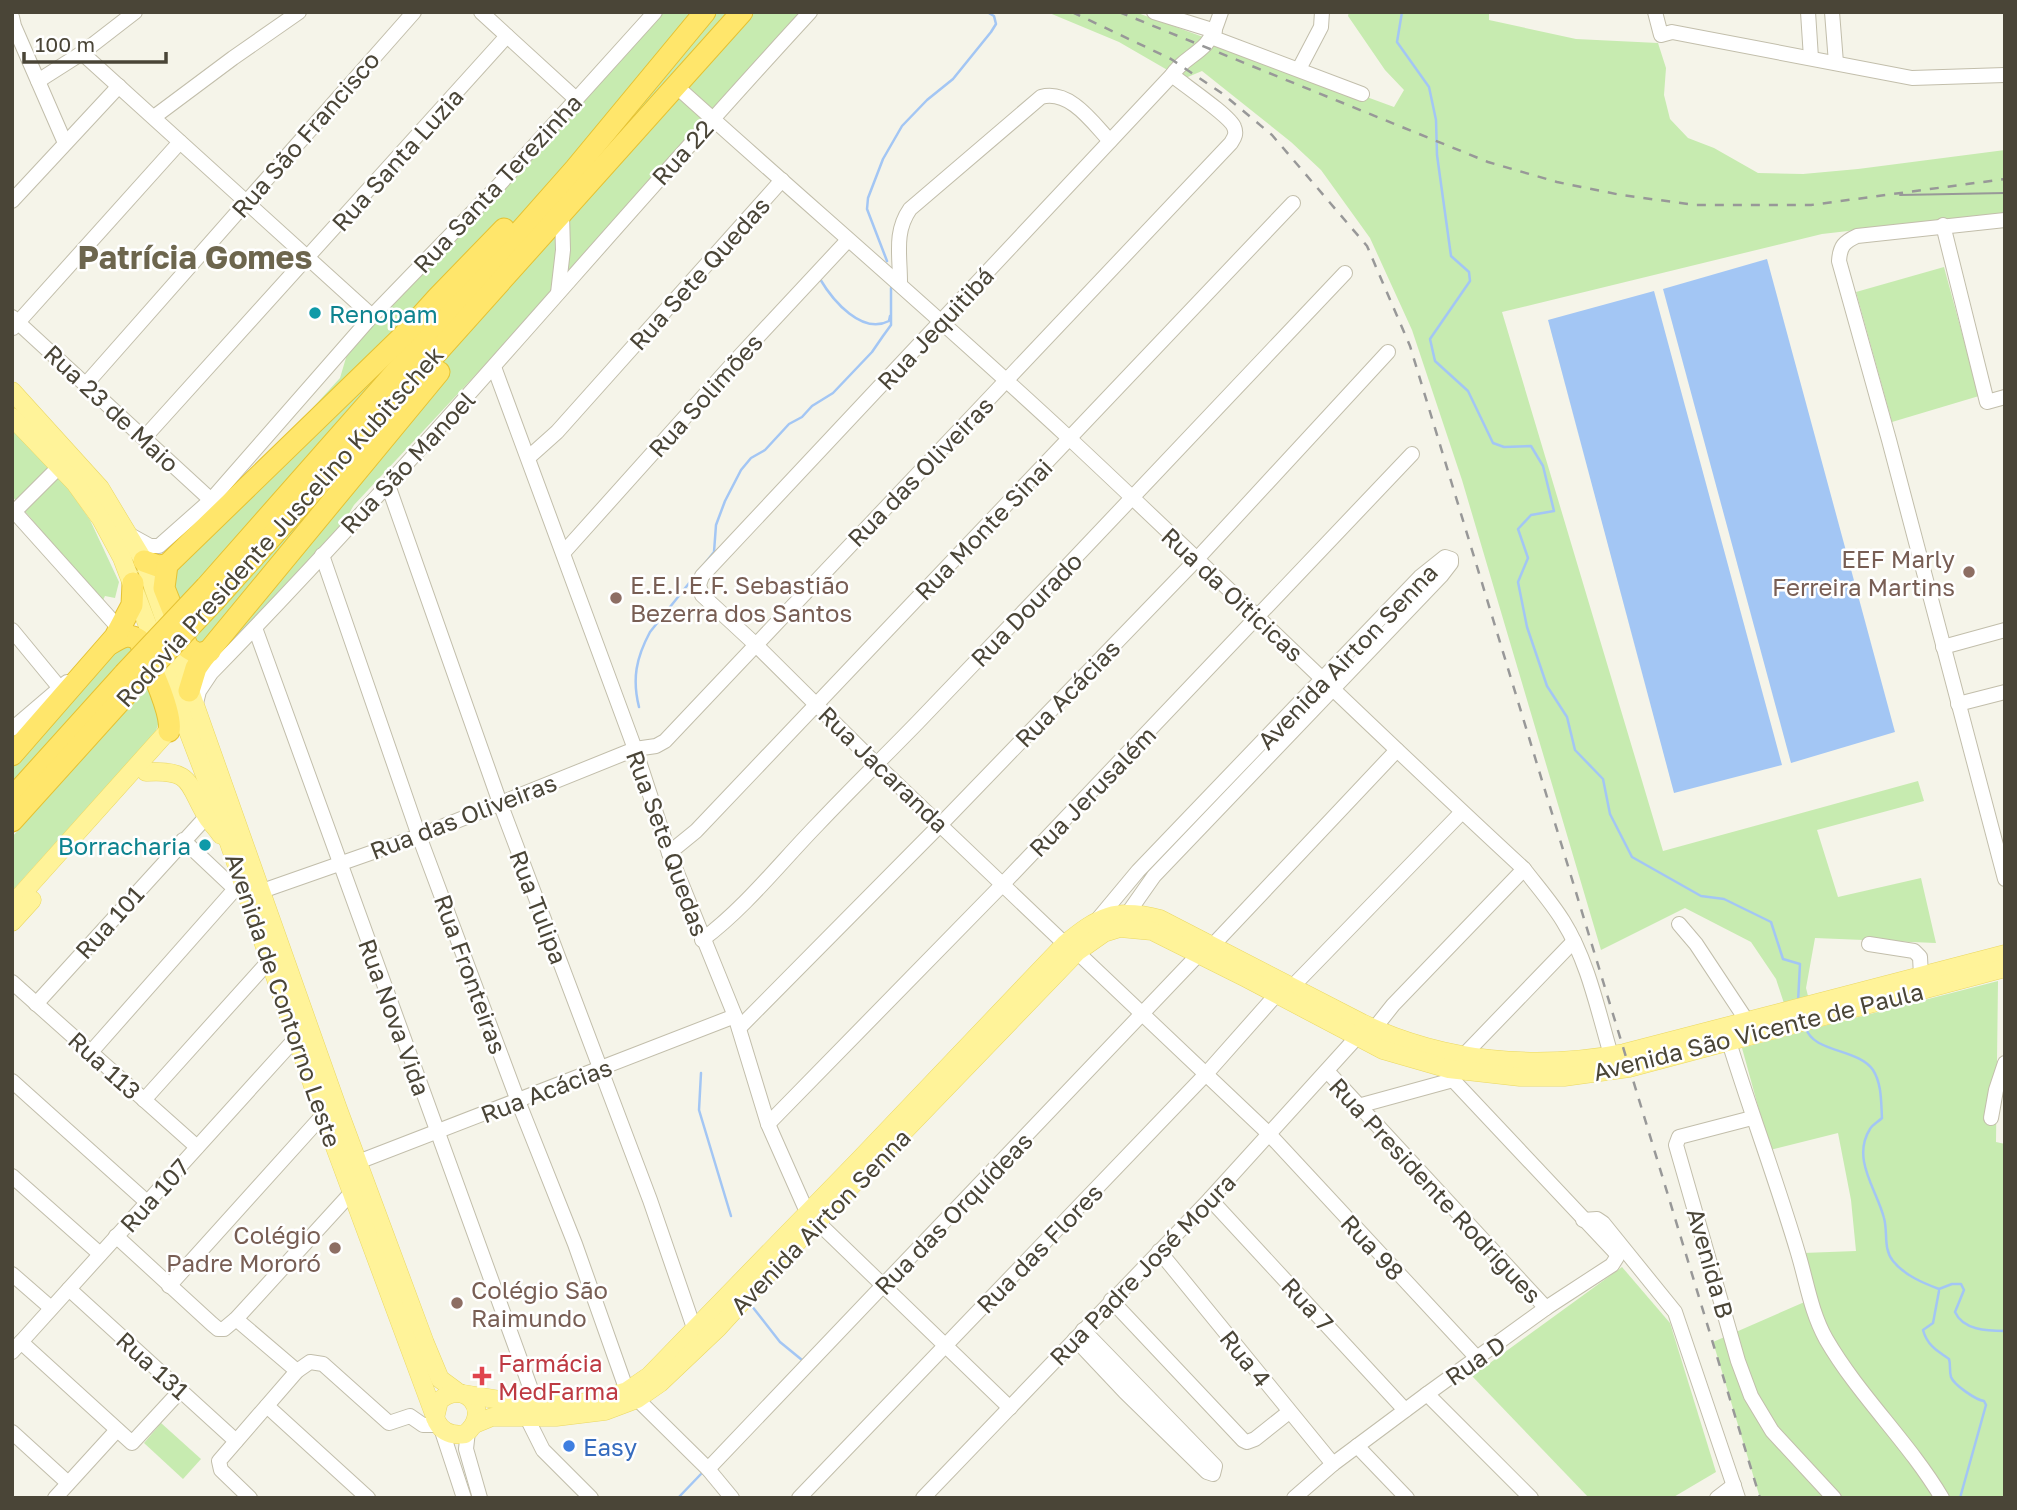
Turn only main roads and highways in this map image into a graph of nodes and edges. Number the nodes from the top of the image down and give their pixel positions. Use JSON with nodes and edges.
{"nodes":[{"id":1,"x":705,"y":12,"type":"edge"},
{"id":2,"x":742,"y":12,"type":"edge"},
{"id":3,"x":575,"y":169,"type":"junction"},
{"id":4,"x":532,"y":247,"type":"junction"},
{"id":5,"x":12,"y":391,"type":"edge"},
{"id":6,"x":12,"y":417,"type":"edge"},
{"id":7,"x":144,"y":561,"type":"junction"},
{"id":8,"x":167,"y":565,"type":"junction"},
{"id":9,"x":133,"y":583,"type":"junction"},
{"id":10,"x":211,"y":593,"type":"junction"},
{"id":11,"x":114,"y":638,"type":"junction"},
{"id":12,"x":210,"y":651,"type":"junction"},
{"id":13,"x":129,"y":680,"type":"junction"},
{"id":14,"x":189,"y":691,"type":"junction"},
{"id":15,"x":189,"y":713,"type":"junction"},
{"id":16,"x":169,"y":731,"type":"junction"},
{"id":17,"x":12,"y":755,"type":"edge"},
{"id":18,"x":142,"y":769,"type":"junction"},
{"id":19,"x":12,"y":799,"type":"edge"},
{"id":20,"x":207,"y":804,"type":"junction"},
{"id":21,"x":12,"y":821,"type":"edge"},
{"id":22,"x":248,"y":890,"type":"junction"},
{"id":23,"x":12,"y":905,"type":"edge"},
{"id":24,"x":1124,"y":920,"type":"junction"},
{"id":25,"x":12,"y":922,"type":"edge"},
{"id":26,"x":1071,"y":948,"type":"junction"},
{"id":27,"x":2005,"y":954,"type":"edge"},
{"id":28,"x":2005,"y":968,"type":"edge"},
{"id":29,"x":1249,"y":972,"type":"junction"},
{"id":30,"x":1898,"y":989,"type":"junction"},
{"id":31,"x":1786,"y":1019,"type":"junction"},
{"id":32,"x":813,"y":1217,"type":"junction"},
{"id":33,"x":461,"y":1394,"type":"junction"},
{"id":34,"x":632,"y":1395,"type":"junction"},
{"id":35,"x":532,"y":1412,"type":"junction"},
{"id":36,"x":438,"y":1424,"type":"junction"},
{"id":37,"x":472,"y":1428,"type":"junction"}],
"edges":[{"from":1,"to":3,"type":"highway","name":"Rodovia Presidente Juscelino Kubitschek"},
{"from":2,"to":4,"type":"highway","name":"Rodovia Presidente Juscelino Kubitschek"},
{"from":3,"to":8,"type":"highway"},
{"from":3,"to":10,"type":"highway","name":"Rodovia Presidente Juscelino Kubitschek"},
{"from":4,"to":10,"type":"highway","name":"Rodovia Presidente Juscelino Kubitschek"},
{"from":4,"to":12,"type":"highway"},
{"from":5,"to":7,"type":"main road"},
{"from":6,"to":9,"type":"main road","name":"Avenida de Contorno Leste"},
{"from":7,"to":8,"type":"highway"},
{"from":7,"to":14,"type":"main road"},
{"from":8,"to":12,"type":"highway"},
{"from":9,"to":11,"type":"highway"},
{"from":9,"to":15,"type":"main road","name":"Avenida de Contorno Leste"},
{"from":10,"to":13,"type":"highway","name":"Rodovia Presidente Juscelino Kubitschek","bridge":true},
{"from":11,"to":16,"type":"highway"},
{"from":11,"to":17,"type":"highway"},
{"from":12,"to":14,"type":"highway"},
{"from":13,"to":19,"type":"highway","name":"Rodovia Presidente Juscelino Kubitschek"},
{"from":13,"to":21,"type":"highway","name":"Rodovia Presidente Juscelino Kubitschek"},
{"from":14,"to":15,"type":"main road"},
{"from":15,"to":16,"type":"main road"},
{"from":15,"to":20,"type":"main road","name":"Avenida de Contorno Leste"},
{"from":15,"to":22,"type":"main road","name":"Avenida de Contorno Leste"},
{"from":16,"to":18,"type":"main road"},
{"from":18,"to":20,"type":"main road"},
{"from":18,"to":23,"type":"main road"},
{"from":18,"to":25,"type":"main road"},
{"from":20,"to":22,"type":"main road","name":"Avenida de Contorno Leste"},
{"from":22,"to":33,"type":"main road","name":"Avenida de Contorno Leste"},
{"from":22,"to":36,"type":"main road","name":"Avenida de Contorno Leste"},
{"from":24,"to":26,"type":"main road","name":"Avenida Airton Senna"},
{"from":24,"to":26,"type":"main road","name":"Avenida Airton Senna"},
{"from":24,"to":29,"type":"main road","name":"Avenida São Vicente de Paula"},
{"from":26,"to":32,"type":"main road","name":"Avenida Airton Senna"},
{"from":27,"to":30,"type":"main road","name":"Avenida São Vicente de Paula"},
{"from":28,"to":30,"type":"main road","name":"Avenida São Vicente de Paula"},
{"from":29,"to":31,"type":"main road","name":"Avenida São Vicente de Paula"},
{"from":29,"to":31,"type":"main road","name":"Avenida São Vicente de Paula"},
{"from":30,"to":31,"type":"main road","name":"Avenida São Vicente de Paula"},
{"from":32,"to":34,"type":"main road","name":"Avenida Airton Senna"},
{"from":32,"to":34,"type":"main road","name":"Avenida Airton Senna"},
{"from":33,"to":35,"type":"main road","name":"Avenida Airton Senna"},
{"from":33,"to":36,"type":"main road"},
{"from":33,"to":37,"type":"main road"},
{"from":34,"to":35,"type":"main road","name":"Avenida Airton Senna"},
{"from":35,"to":37,"type":"main road","name":"Avenida Airton Senna"},
{"from":36,"to":37,"type":"main road"}]}
